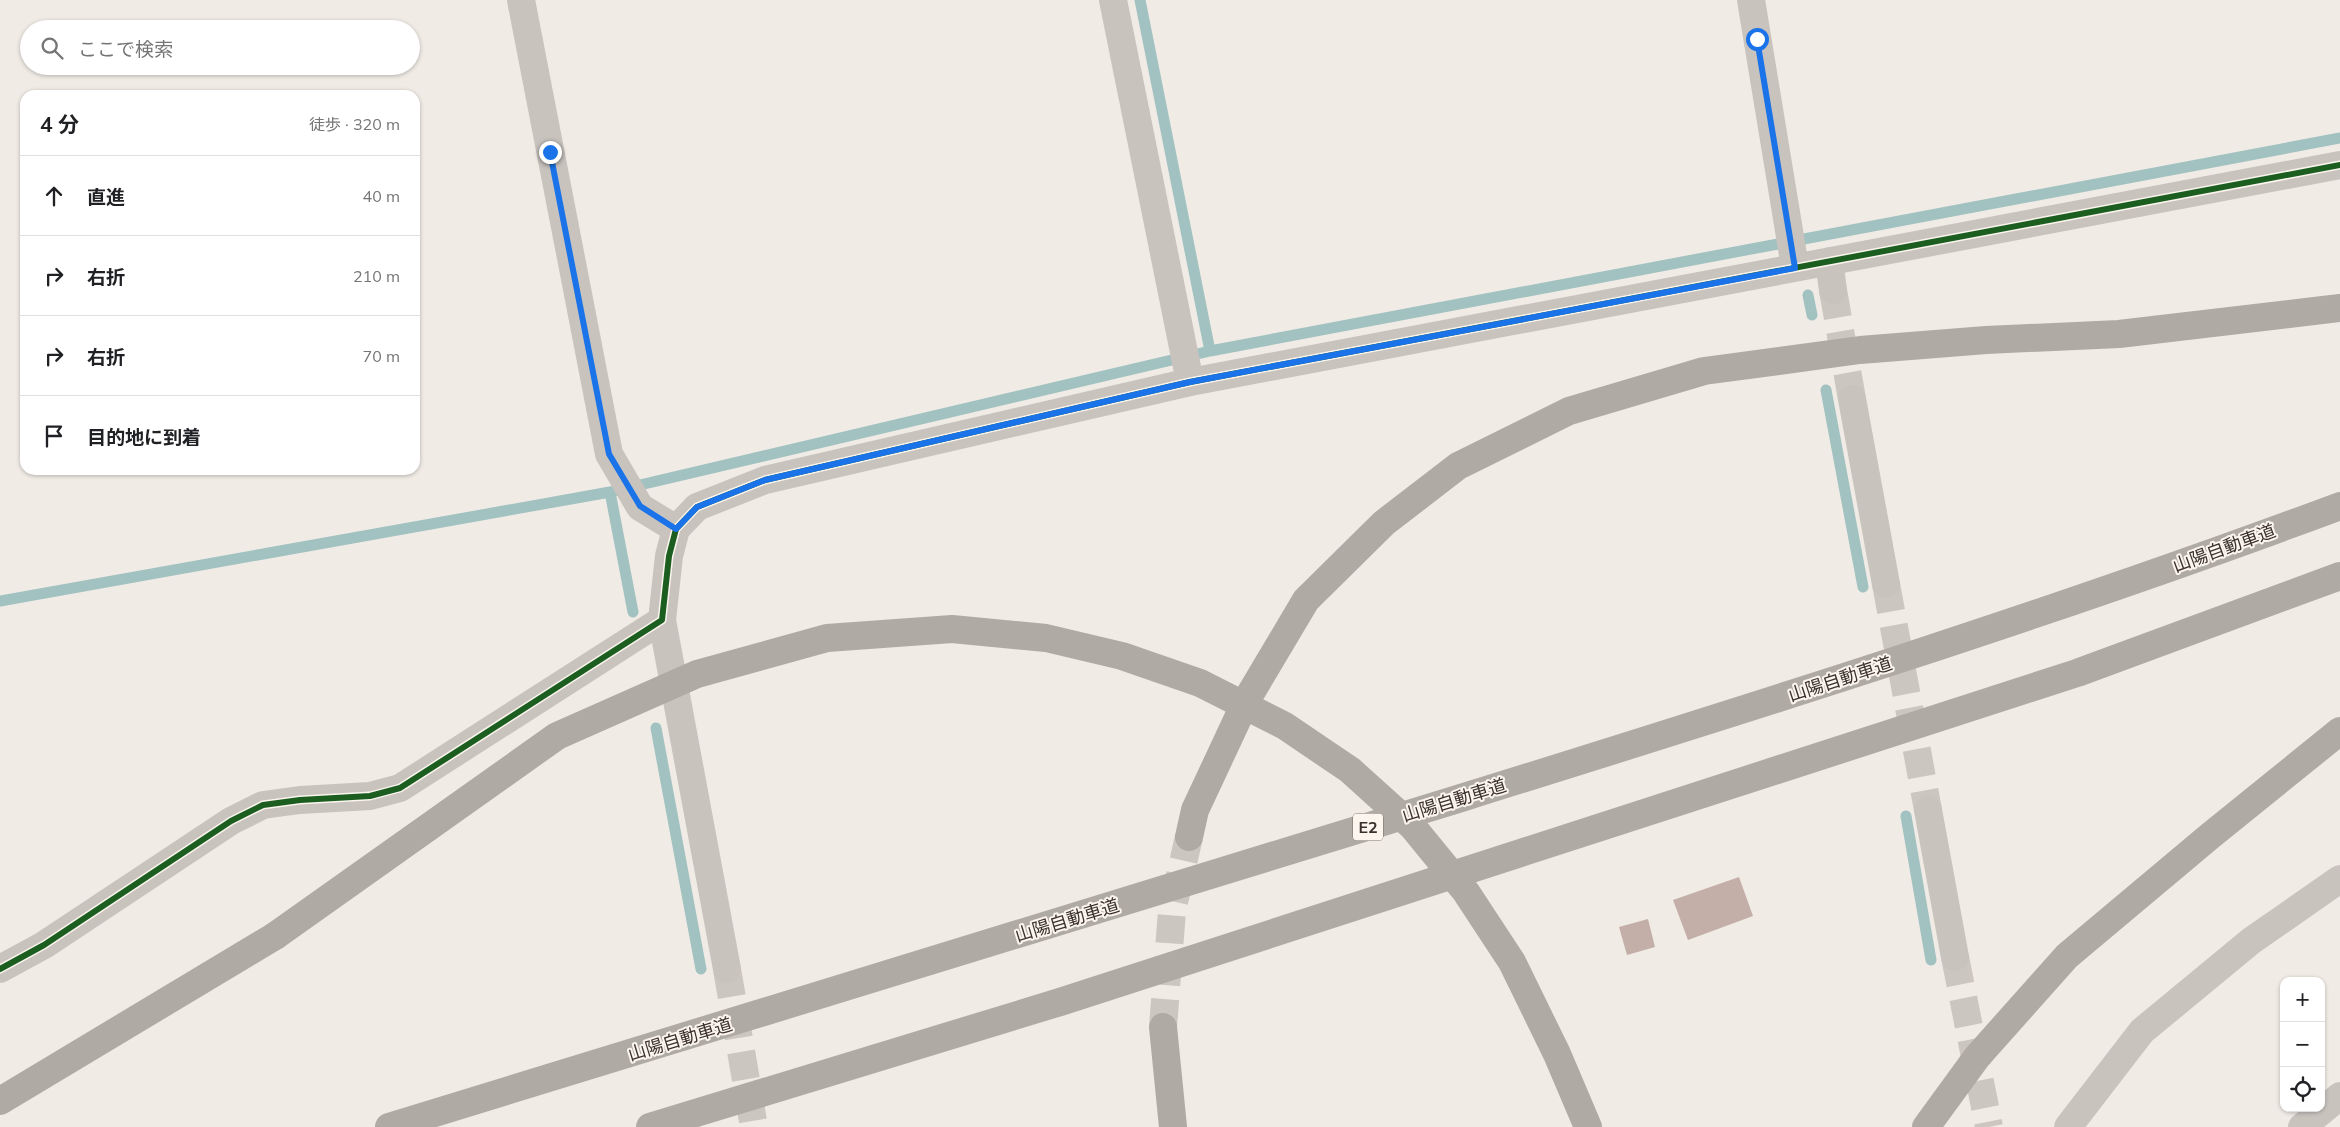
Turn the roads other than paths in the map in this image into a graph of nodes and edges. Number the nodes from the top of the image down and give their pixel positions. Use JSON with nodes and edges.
{"nodes":[{"id":1,"x":521,"y":0,"type":"edge"},
{"id":2,"x":1113,"y":0,"type":"edge"},
{"id":3,"x":1751,"y":0,"type":"edge"},
{"id":4,"x":2340,"y":165,"type":"edge"},
{"id":5,"x":1792,"y":250,"type":"junction"},
{"id":6,"x":1829,"y":261,"type":"junction"},
{"id":7,"x":1833,"y":290,"type":"tunnel mouth"},
{"id":8,"x":2340,"y":308,"type":"edge"},
{"id":9,"x":1187,"y":365,"type":"junction"},
{"id":10,"x":1852,"y":398,"type":"tunnel mouth"},
{"id":11,"x":2340,"y":506,"type":"edge"},
{"id":12,"x":676,"y":529,"type":"junction"},
{"id":13,"x":2340,"y":576,"type":"edge"},
{"id":14,"x":1886,"y":584,"type":"tunnel mouth"},
{"id":15,"x":662,"y":620,"type":"junction"},
{"id":16,"x":2340,"y":731,"type":"edge"},
{"id":17,"x":1928,"y":810,"type":"tunnel mouth"},
{"id":18,"x":1189,"y":837,"type":"tunnel mouth"},
{"id":19,"x":2340,"y":879,"type":"edge"},
{"id":20,"x":1955,"y":957,"type":"tunnel mouth"},
{"id":21,"x":727,"y":968,"type":"tunnel mouth"},
{"id":22,"x":0,"y":969,"type":"edge"},
{"id":23,"x":1163,"y":1027,"type":"tunnel mouth"},
{"id":24,"x":2340,"y":1096,"type":"edge"},
{"id":25,"x":0,"y":1101,"type":"edge"},
{"id":26,"x":390,"y":1127,"type":"edge"},
{"id":27,"x":650,"y":1127,"type":"edge"},
{"id":28,"x":1173,"y":1127,"type":"edge"},
{"id":29,"x":1588,"y":1127,"type":"edge"},
{"id":30,"x":1926,"y":1127,"type":"edge"},
{"id":31,"x":2068,"y":1127,"type":"edge"},
{"id":32,"x":2302,"y":1127,"type":"edge"}],
"edges":[{"from":1,"to":12,"type":"street"},
{"from":2,"to":9,"type":"street"},
{"from":3,"to":5,"type":"street"},
{"from":4,"to":6,"type":"street"},
{"from":5,"to":6,"type":"street"},
{"from":5,"to":9,"type":"street"},
{"from":6,"to":7,"type":"street"},
{"from":8,"to":18,"type":"highway"},
{"from":9,"to":12,"type":"street"},
{"from":10,"to":14,"type":"street"},
{"from":11,"to":26,"type":"highway","name":"山陽自動車道","number":"E2"},
{"from":12,"to":15,"type":"street"},
{"from":13,"to":27,"type":"highway"},
{"from":15,"to":21,"type":"street"},
{"from":15,"to":22,"type":"street"},
{"from":16,"to":30,"type":"highway"},
{"from":17,"to":20,"type":"street"},
{"from":19,"to":31,"type":"street"},
{"from":23,"to":28,"type":"highway"},
{"from":24,"to":32,"type":"street"},
{"from":25,"to":29,"type":"highway","bridge":true}]}
